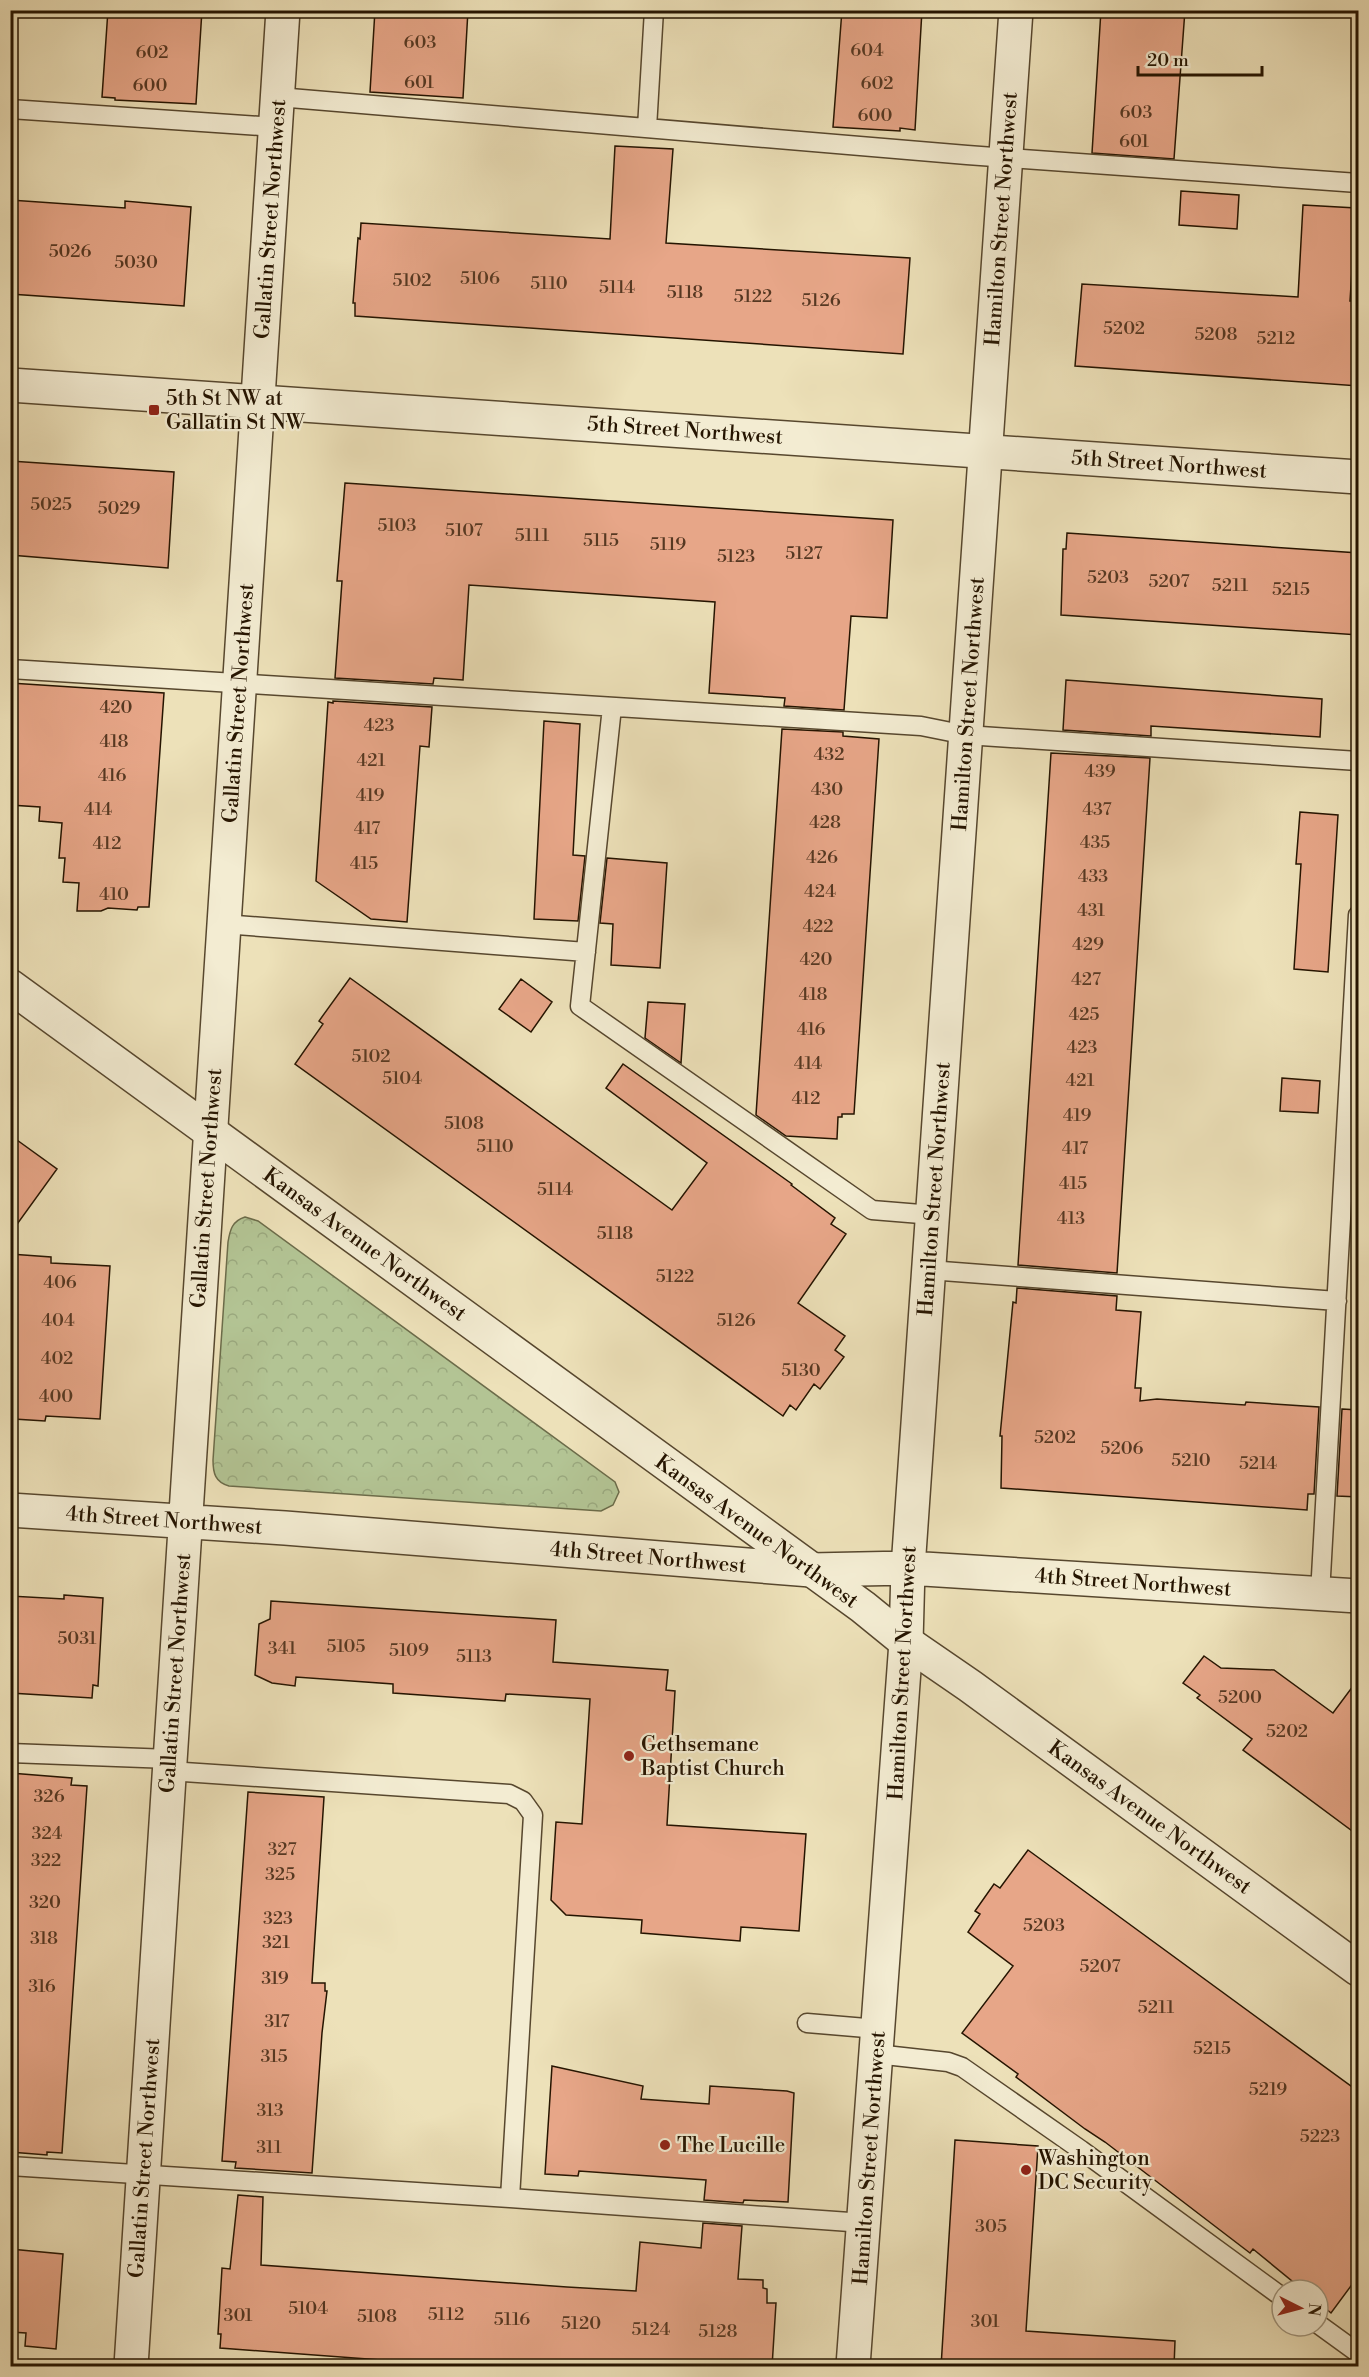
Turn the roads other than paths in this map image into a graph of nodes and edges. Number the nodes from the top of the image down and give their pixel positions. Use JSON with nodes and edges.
{"nodes":[{"id":1,"x":284,"y":10,"type":"edge"},
{"id":2,"x":654,"y":10,"type":"edge"},
{"id":3,"x":1016,"y":10,"type":"edge"},
{"id":4,"x":10,"y":109,"type":"edge"},
{"id":5,"x":276,"y":112,"type":"junction"},
{"id":6,"x":647,"y":128,"type":"junction"},
{"id":7,"x":1006,"y":158,"type":"junction"},
{"id":8,"x":1359,"y":183,"type":"edge"},
{"id":9,"x":10,"y":385,"type":"edge"},
{"id":10,"x":258,"y":401,"type":"junction"},
{"id":11,"x":986,"y":451,"type":"junction"},
{"id":12,"x":1359,"y":477,"type":"edge"},
{"id":13,"x":10,"y":669,"type":"edge"},
{"id":14,"x":240,"y":684,"type":"junction"},
{"id":15,"x":612,"y":707,"type":"junction"},
{"id":16,"x":966,"y":735,"type":"junction"},
{"id":17,"x":1359,"y":761,"type":"edge"},
{"id":18,"x":1359,"y":915,"type":"edge"},
{"id":19,"x":223,"y":924,"type":"junction"},
{"id":20,"x":586,"y":952,"type":"junction"},
{"id":21,"x":10,"y":986,"type":"edge"},
{"id":22,"x":209,"y":1131,"type":"junction"},
{"id":23,"x":933,"y":1215,"type":"junction"},
{"id":24,"x":929,"y":1270,"type":"junction"},
{"id":25,"x":1337,"y":1301,"type":"junction"},
{"id":26,"x":10,"y":1510,"type":"edge"},
{"id":27,"x":186,"y":1522,"type":"junction"},
{"id":28,"x":908,"y":1568,"type":"junction"},
{"id":29,"x":811,"y":1570,"type":"junction"},
{"id":30,"x":1320,"y":1594,"type":"junction"},
{"id":31,"x":1359,"y":1596,"type":"edge"},
{"id":32,"x":906,"y":1642,"type":"junction"},
{"id":33,"x":10,"y":1753,"type":"edge"},
{"id":34,"x":170,"y":1765,"type":"junction"},
{"id":35,"x":1359,"y":1970,"type":"edge"},
{"id":36,"x":807,"y":2023,"type":"dead end"},
{"id":37,"x":877,"y":2042,"type":"junction"},
{"id":38,"x":10,"y":2166,"type":"edge"},
{"id":39,"x":143,"y":2174,"type":"junction"},
{"id":40,"x":510,"y":2198,"type":"junction"},
{"id":41,"x":864,"y":2223,"type":"junction"},
{"id":42,"x":1270,"y":2288,"type":"edge"},
{"id":43,"x":1330,"y":2332,"type":"edge"},
{"id":44,"x":1359,"y":2353,"type":"edge"},
{"id":45,"x":131,"y":2367,"type":"edge"},
{"id":46,"x":854,"y":2367,"type":"edge"}],
"edges":[{"from":1,"to":5,"type":"street","name":"Gallatin Street Northwest"},
{"from":2,"to":6,"type":"lane"},
{"from":3,"to":7,"type":"street","name":"Hamilton Street Northwest"},
{"from":4,"to":5,"type":"lane"},
{"from":5,"to":6,"type":"lane"},
{"from":5,"to":10,"type":"street","name":"Gallatin Street Northwest"},
{"from":6,"to":7,"type":"lane"},
{"from":7,"to":8,"type":"lane"},
{"from":7,"to":11,"type":"street","name":"Hamilton Street Northwest"},
{"from":9,"to":10,"type":"street","name":"5th Street Northwest"},
{"from":10,"to":11,"type":"street","name":"5th Street Northwest"},
{"from":10,"to":14,"type":"street","name":"Gallatin Street Northwest"},
{"from":11,"to":12,"type":"street","name":"5th Street Northwest"},
{"from":11,"to":16,"type":"street","name":"Hamilton Street Northwest"},
{"from":13,"to":14,"type":"lane"},
{"from":14,"to":15,"type":"lane"},
{"from":14,"to":19,"type":"street","name":"Gallatin Street Northwest"},
{"from":15,"to":16,"type":"lane"},
{"from":15,"to":20,"type":"lane"},
{"from":16,"to":17,"type":"lane"},
{"from":16,"to":23,"type":"street","name":"Hamilton Street Northwest"},
{"from":18,"to":25,"type":"lane"},
{"from":19,"to":20,"type":"lane"},
{"from":19,"to":22,"type":"street","name":"Gallatin Street Northwest"},
{"from":20,"to":23,"type":"lane"},
{"from":21,"to":22,"type":"street","name":"Kansas Avenue Northwest"},
{"from":22,"to":27,"type":"street","name":"Gallatin Street Northwest"},
{"from":22,"to":29,"type":"street","name":"Kansas Avenue Northwest"},
{"from":23,"to":24,"type":"street","name":"Hamilton Street Northwest"},
{"from":24,"to":25,"type":"lane"},
{"from":24,"to":28,"type":"street","name":"Hamilton Street Northwest"},
{"from":25,"to":30,"type":"lane"},
{"from":26,"to":27,"type":"street","name":"4th Street Northwest"},
{"from":27,"to":29,"type":"street","name":"4th Street Northwest"},
{"from":27,"to":34,"type":"street","name":"Gallatin Street Northwest"},
{"from":28,"to":29,"type":"street","name":"4th Street Northwest"},
{"from":28,"to":30,"type":"street","name":"4th Street Northwest"},
{"from":28,"to":32,"type":"street","name":"Hamilton Street Northwest"},
{"from":29,"to":32,"type":"street","name":"Kansas Avenue Northwest"},
{"from":30,"to":31,"type":"street","name":"4th Street Northwest"},
{"from":32,"to":35,"type":"street","name":"Kansas Avenue Northwest"},
{"from":32,"to":37,"type":"street","name":"Hamilton Street Northwest"},
{"from":33,"to":34,"type":"lane"},
{"from":34,"to":39,"type":"street","name":"Gallatin Street Northwest"},
{"from":34,"to":40,"type":"lane"},
{"from":36,"to":37,"type":"lane"},
{"from":37,"to":41,"type":"street","name":"Hamilton Street Northwest"},
{"from":37,"to":42,"type":"lane"},
{"from":38,"to":39,"type":"lane"},
{"from":39,"to":40,"type":"lane"},
{"from":39,"to":45,"type":"street","name":"Gallatin Street Northwest"},
{"from":40,"to":41,"type":"lane"},
{"from":41,"to":46,"type":"street","name":"Hamilton Street Northwest"},
{"from":43,"to":44,"type":"lane"}]}
